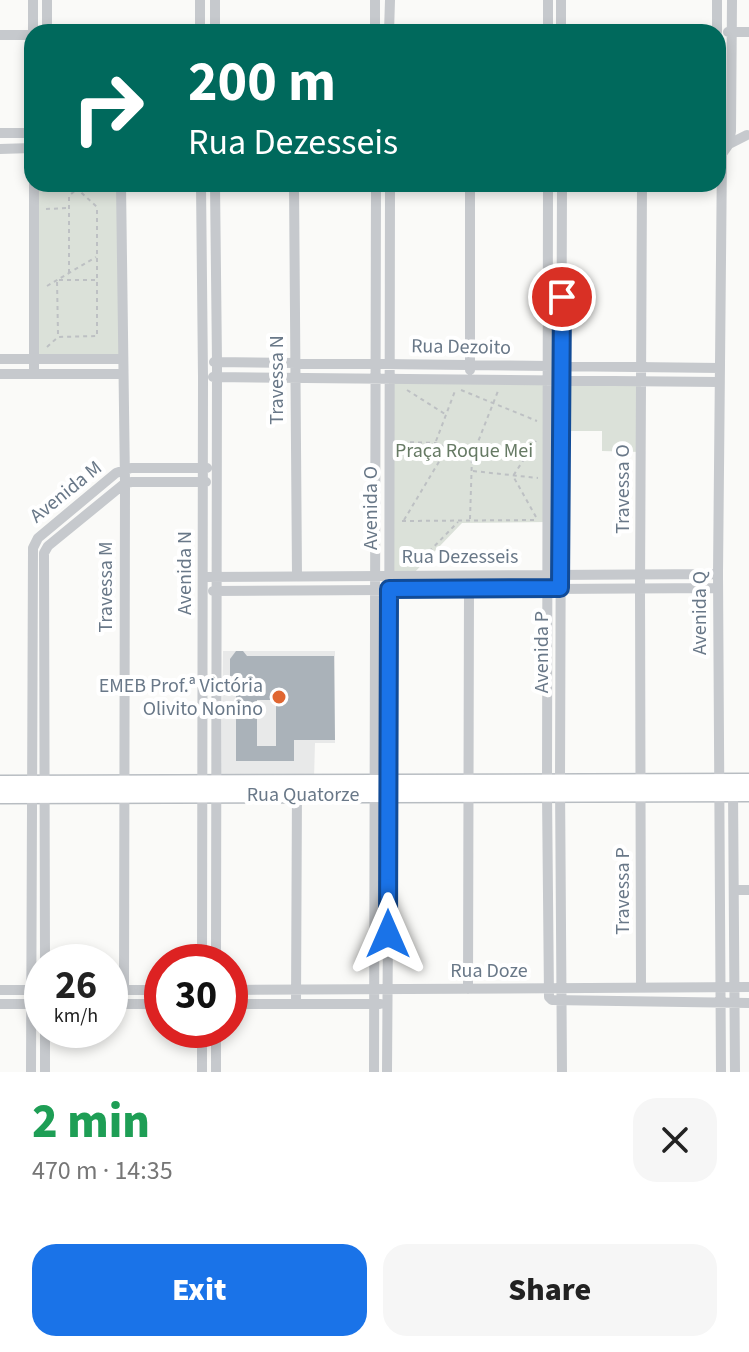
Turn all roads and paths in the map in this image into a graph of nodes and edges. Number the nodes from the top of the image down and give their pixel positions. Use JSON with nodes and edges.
{"nodes":[{"id":1,"x":33,"y":0,"type":"edge"},
{"id":2,"x":47,"y":0,"type":"edge"},
{"id":3,"x":200,"y":0,"type":"edge"},
{"id":4,"x":215,"y":0,"type":"edge"},
{"id":5,"x":375,"y":0,"type":"edge"},
{"id":6,"x":390,"y":0,"type":"edge"},
{"id":7,"x":548,"y":0,"type":"edge"},
{"id":8,"x":561,"y":0,"type":"edge"},
{"id":9,"x":717,"y":0,"type":"edge"},
{"id":10,"x":732,"y":0,"type":"edge"},
{"id":11,"x":32,"y":24,"type":"edge"},
{"id":12,"x":47,"y":24,"type":"edge"},
{"id":13,"x":200,"y":24,"type":"edge"},
{"id":14,"x":215,"y":24,"type":"edge"},
{"id":15,"x":375,"y":24,"type":"edge"},
{"id":16,"x":389,"y":24,"type":"edge"},
{"id":17,"x":548,"y":24,"type":"edge"},
{"id":18,"x":561,"y":24,"type":"edge"},
{"id":19,"x":717,"y":24,"type":"edge"},
{"id":20,"x":726,"y":32,"type":"edge"},
{"id":21,"x":732,"y":32,"type":"junction"},
{"id":22,"x":749,"y":32,"type":"edge"},
{"id":23,"x":24,"y":34,"type":"edge"},
{"id":24,"x":0,"y":35,"type":"edge"},
{"id":25,"x":726,"y":131,"type":"edge"},
{"id":26,"x":731,"y":131,"type":"junction"},
{"id":27,"x":0,"y":133,"type":"edge"},
{"id":28,"x":24,"y":133,"type":"edge"},
{"id":29,"x":748,"y":135,"type":"edge"},
{"id":30,"x":726,"y":140,"type":"edge"},
{"id":31,"x":726,"y":145,"type":"edge"},
{"id":32,"x":24,"y":148,"type":"edge"},
{"id":33,"x":0,"y":149,"type":"edge"},
{"id":34,"x":34,"y":192,"type":"edge"},
{"id":35,"x":73,"y":192,"type":"edge"},
{"id":36,"x":81,"y":192,"type":"edge"},
{"id":37,"x":121,"y":192,"type":"edge"},
{"id":38,"x":201,"y":192,"type":"edge"},
{"id":39,"x":215,"y":192,"type":"edge"},
{"id":40,"x":294,"y":192,"type":"edge"},
{"id":41,"x":376,"y":192,"type":"edge"},
{"id":42,"x":390,"y":192,"type":"edge"},
{"id":43,"x":470,"y":192,"type":"edge"},
{"id":44,"x":548,"y":192,"type":"edge"},
{"id":45,"x":562,"y":192,"type":"edge"},
{"id":46,"x":642,"y":192,"type":"edge"},
{"id":47,"x":722,"y":192,"type":"edge"},
{"id":48,"x":69,"y":208,"type":"junction"},
{"id":49,"x":34,"y":209,"type":"junction"},
{"id":50,"x":97,"y":256,"type":"junction"},
{"id":51,"x":69,"y":273,"type":"junction"},
{"id":52,"x":57,"y":280,"type":"junction"},
{"id":53,"x":98,"y":280,"type":"junction"},
{"id":54,"x":34,"y":293,"type":"junction"},
{"id":55,"x":548,"y":296,"type":"junction"},
{"id":56,"x":562,"y":297,"type":"junction"},
{"id":57,"x":0,"y":359,"type":"edge"},
{"id":58,"x":35,"y":359,"type":"junction"},
{"id":59,"x":123,"y":359,"type":"junction"},
{"id":60,"x":202,"y":361,"type":"junction"},
{"id":61,"x":217,"y":362,"type":"junction"},
{"id":62,"x":295,"y":362,"type":"junction"},
{"id":63,"x":375,"y":363,"type":"junction"},
{"id":64,"x":389,"y":364,"type":"junction"},
{"id":65,"x":470,"y":365,"type":"junction"},
{"id":66,"x":547,"y":366,"type":"junction"},
{"id":67,"x":562,"y":366,"type":"junction"},
{"id":68,"x":642,"y":367,"type":"junction"},
{"id":69,"x":720,"y":368,"type":"junction"},
{"id":70,"x":0,"y":374,"type":"edge"},
{"id":71,"x":34,"y":374,"type":"junction"},
{"id":72,"x":123,"y":374,"type":"junction"},
{"id":73,"x":203,"y":377,"type":"junction"},
{"id":74,"x":217,"y":377,"type":"junction"},
{"id":75,"x":295,"y":377,"type":"junction"},
{"id":76,"x":375,"y":378,"type":"junction"},
{"id":77,"x":389,"y":378,"type":"junction"},
{"id":78,"x":470,"y":379,"type":"junction"},
{"id":79,"x":503,"y":379,"type":"junction"},
{"id":80,"x":547,"y":380,"type":"junction"},
{"id":81,"x":562,"y":380,"type":"junction"},
{"id":82,"x":641,"y":381,"type":"junction"},
{"id":83,"x":719,"y":382,"type":"junction"},
{"id":84,"x":493,"y":403,"type":"junction"},
{"id":85,"x":446,"y":415,"type":"junction"},
{"id":86,"x":547,"y":425,"type":"junction"},
{"id":87,"x":389,"y":441,"type":"junction"},
{"id":88,"x":435,"y":443,"type":"junction"},
{"id":89,"x":447,"y":448,"type":"junction"},
{"id":90,"x":472,"y":457,"type":"junction"},
{"id":91,"x":561,"y":461,"type":"junction"},
{"id":92,"x":547,"y":462,"type":"junction"},
{"id":93,"x":203,"y":468,"type":"junction"},
{"id":94,"x":217,"y":468,"type":"junction"},
{"id":95,"x":124,"y":470,"type":"junction"},
{"id":96,"x":472,"y":471,"type":"junction"},
{"id":97,"x":513,"y":476,"type":"junction"},
{"id":98,"x":547,"y":479,"type":"junction"},
{"id":99,"x":203,"y":482,"type":"junction"},
{"id":100,"x":216,"y":482,"type":"junction"},
{"id":101,"x":125,"y":483,"type":"junction"},
{"id":102,"x":458,"y":521,"type":"junction"},
{"id":103,"x":470,"y":521,"type":"junction"},
{"id":104,"x":33,"y":548,"type":"junction"},
{"id":105,"x":44,"y":553,"type":"junction"},
{"id":106,"x":641,"y":574,"type":"junction"},
{"id":107,"x":718,"y":574,"type":"junction"},
{"id":108,"x":547,"y":575,"type":"junction"},
{"id":109,"x":561,"y":575,"type":"junction"},
{"id":110,"x":297,"y":576,"type":"junction"},
{"id":111,"x":376,"y":576,"type":"junction"},
{"id":112,"x":389,"y":576,"type":"junction"},
{"id":113,"x":406,"y":576,"type":"junction"},
{"id":114,"x":203,"y":577,"type":"junction"},
{"id":115,"x":217,"y":577,"type":"junction"},
{"id":116,"x":547,"y":588,"type":"junction"},
{"id":117,"x":560,"y":588,"type":"junction"},
{"id":118,"x":640,"y":588,"type":"junction"},
{"id":119,"x":718,"y":588,"type":"junction"},
{"id":120,"x":375,"y":589,"type":"junction"},
{"id":121,"x":389,"y":589,"type":"junction"},
{"id":122,"x":469,"y":589,"type":"junction"},
{"id":123,"x":217,"y":590,"type":"junction"},
{"id":124,"x":203,"y":591,"type":"junction"},
{"id":125,"x":749,"y":781,"type":"edge"},
{"id":126,"x":0,"y":783,"type":"edge"},
{"id":127,"x":468,"y":788,"type":"junction"},
{"id":128,"x":554,"y":788,"type":"junction"},
{"id":129,"x":640,"y":788,"type":"junction"},
{"id":130,"x":726,"y":788,"type":"junction"},
{"id":131,"x":38,"y":789,"type":"junction"},
{"id":132,"x":124,"y":789,"type":"junction"},
{"id":133,"x":209,"y":789,"type":"junction"},
{"id":134,"x":297,"y":789,"type":"junction"},
{"id":135,"x":382,"y":789,"type":"junction"},
{"id":136,"x":749,"y":794,"type":"edge"},
{"id":137,"x":0,"y":796,"type":"edge"},
{"id":138,"x":734,"y":890,"type":"junction"},
{"id":139,"x":749,"y":890,"type":"edge"},
{"id":140,"x":37,"y":944,"type":"edge"},
{"id":141,"x":44,"y":944,"type":"edge"},
{"id":142,"x":124,"y":944,"type":"edge"},
{"id":143,"x":203,"y":944,"type":"edge"},
{"id":144,"x":215,"y":944,"type":"edge"},
{"id":145,"x":720,"y":987,"type":"junction"},
{"id":146,"x":734,"y":987,"type":"junction"},
{"id":147,"x":749,"y":987,"type":"edge"},
{"id":148,"x":641,"y":988,"type":"junction"},
{"id":149,"x":374,"y":989,"type":"junction"},
{"id":150,"x":388,"y":989,"type":"junction"},
{"id":151,"x":468,"y":989,"type":"junction"},
{"id":152,"x":0,"y":990,"type":"edge"},
{"id":153,"x":24,"y":990,"type":"edge"},
{"id":154,"x":248,"y":990,"type":"edge"},
{"id":155,"x":296,"y":990,"type":"junction"},
{"id":156,"x":556,"y":994,"type":"junction"},
{"id":157,"x":721,"y":1003,"type":"junction"},
{"id":158,"x":734,"y":1003,"type":"junction"},
{"id":159,"x":749,"y":1003,"type":"edge"},
{"id":160,"x":0,"y":1004,"type":"edge"},
{"id":161,"x":24,"y":1004,"type":"edge"},
{"id":162,"x":248,"y":1004,"type":"edge"},
{"id":163,"x":296,"y":1004,"type":"junction"},
{"id":164,"x":374,"y":1004,"type":"junction"},
{"id":165,"x":387,"y":1004,"type":"junction"},
{"id":166,"x":33,"y":1048,"type":"edge"},
{"id":167,"x":45,"y":1048,"type":"edge"},
{"id":168,"x":202,"y":1048,"type":"edge"},
{"id":169,"x":216,"y":1048,"type":"edge"},
{"id":170,"x":31,"y":1072,"type":"edge"},
{"id":171,"x":45,"y":1072,"type":"edge"},
{"id":172,"x":202,"y":1072,"type":"edge"},
{"id":173,"x":216,"y":1072,"type":"edge"},
{"id":174,"x":374,"y":1072,"type":"edge"},
{"id":175,"x":387,"y":1072,"type":"edge"},
{"id":176,"x":562,"y":1072,"type":"edge"},
{"id":177,"x":721,"y":1072,"type":"edge"},
{"id":178,"x":735,"y":1072,"type":"edge"}],
"edges":[{"from":1,"to":11,"type":"street"},
{"from":2,"to":12,"type":"street"},
{"from":3,"to":13,"type":"street"},
{"from":4,"to":14,"type":"street"},
{"from":5,"to":15,"type":"street"},
{"from":6,"to":16,"type":"street"},
{"from":7,"to":17,"type":"street"},
{"from":8,"to":18,"type":"street"},
{"from":9,"to":19,"type":"street"},
{"from":10,"to":21,"type":"street","name":"Avenida Q"},
{"from":20,"to":21,"type":"street"},
{"from":21,"to":22,"type":"street"},
{"from":21,"to":26,"type":"street","name":"Avenida Q"},
{"from":23,"to":24,"type":"street"},
{"from":25,"to":26,"type":"street"},
{"from":26,"to":29,"type":"street"},
{"from":26,"to":30,"type":"street","name":"Avenida Q"},
{"from":27,"to":28,"type":"street"},
{"from":29,"to":31,"type":"street"},
{"from":32,"to":33,"type":"street"},
{"from":34,"to":49,"type":"street"},
{"from":35,"to":48,"type":"path"},
{"from":36,"to":50,"type":"path"},
{"from":37,"to":59,"type":"street","name":"Travessa M"},
{"from":38,"to":60,"type":"street","name":"Avenida N"},
{"from":39,"to":61,"type":"street","name":"Avenida N"},
{"from":40,"to":62,"type":"street","name":"Travessa N"},
{"from":41,"to":63,"type":"street","name":"Avenida O"},
{"from":42,"to":64,"type":"street","name":"Avenida O"},
{"from":43,"to":65,"type":"street"},
{"from":44,"to":55,"type":"street","name":"Avenida P"},
{"from":45,"to":56,"type":"street","name":"Avenida P"},
{"from":46,"to":68,"type":"street","name":"Travessa O"},
{"from":47,"to":69,"type":"street","name":"Avenida Q"},
{"from":48,"to":49,"type":"path"},
{"from":48,"to":51,"type":"path"},
{"from":49,"to":54,"type":"street"},
{"from":50,"to":51,"type":"path"},
{"from":50,"to":53,"type":"path"},
{"from":51,"to":52,"type":"path"},
{"from":52,"to":53,"type":"path"},
{"from":52,"to":53,"type":"path"},
{"from":52,"to":54,"type":"path"},
{"from":54,"to":58,"type":"street"},
{"from":55,"to":56,"type":"street"},
{"from":55,"to":66,"type":"street","name":"Avenida P"},
{"from":56,"to":67,"type":"street","name":"Avenida P"},
{"from":57,"to":58,"type":"street"},
{"from":58,"to":59,"type":"street"},
{"from":58,"to":71,"type":"street"},
{"from":59,"to":72,"type":"street","name":"Travessa M"},
{"from":60,"to":61,"type":"street","name":"Rua Dezoito"},
{"from":60,"to":73,"type":"street","name":"Avenida N"},
{"from":61,"to":62,"type":"street","name":"Rua Dezoito"},
{"from":61,"to":74,"type":"street","name":"Avenida N"},
{"from":62,"to":63,"type":"street","name":"Rua Dezoito"},
{"from":62,"to":75,"type":"street","name":"Travessa N"},
{"from":63,"to":64,"type":"street","name":"Rua Dezoito"},
{"from":63,"to":76,"type":"street","name":"Avenida O"},
{"from":64,"to":65,"type":"street","name":"Rua Dezoito"},
{"from":64,"to":77,"type":"street","name":"Avenida O"},
{"from":65,"to":66,"type":"street","name":"Rua Dezoito"},
{"from":65,"to":78,"type":"street"},
{"from":66,"to":67,"type":"street","name":"Rua Dezoito"},
{"from":66,"to":80,"type":"street","name":"Avenida P"},
{"from":67,"to":68,"type":"street","name":"Rua Dezoito"},
{"from":67,"to":81,"type":"street","name":"Avenida P"},
{"from":68,"to":69,"type":"street","name":"Rua Dezoito"},
{"from":68,"to":82,"type":"street","name":"Travessa O"},
{"from":69,"to":83,"type":"street","name":"Avenida Q"},
{"from":70,"to":71,"type":"street"},
{"from":71,"to":72,"type":"street"},
{"from":72,"to":95,"type":"street","name":"Travessa M"},
{"from":73,"to":74,"type":"street","name":"Rua Dezoito"},
{"from":73,"to":93,"type":"street","name":"Avenida N"},
{"from":74,"to":75,"type":"street","name":"Rua Dezoito"},
{"from":74,"to":94,"type":"street","name":"Avenida N"},
{"from":75,"to":76,"type":"street","name":"Rua Dezoito"},
{"from":75,"to":110,"type":"street","name":"Travessa N"},
{"from":76,"to":77,"type":"street","name":"Rua Dezoito"},
{"from":76,"to":111,"type":"street","name":"Avenida O"},
{"from":77,"to":78,"type":"street","name":"Rua Dezoito"},
{"from":77,"to":85,"type":"path"},
{"from":77,"to":87,"type":"street","name":"Avenida O"},
{"from":78,"to":79,"type":"street","name":"Rua Dezoito"},
{"from":79,"to":80,"type":"street","name":"Rua Dezoito"},
{"from":79,"to":84,"type":"path"},
{"from":80,"to":81,"type":"street","name":"Rua Dezoito"},
{"from":80,"to":86,"type":"street","name":"Avenida P"},
{"from":81,"to":82,"type":"street","name":"Rua Dezoito"},
{"from":81,"to":91,"type":"street","name":"Avenida P"},
{"from":82,"to":83,"type":"street","name":"Rua Dezoito"},
{"from":82,"to":106,"type":"street","name":"Travessa O"},
{"from":83,"to":107,"type":"street","name":"Avenida Q"},
{"from":84,"to":85,"type":"path"},
{"from":84,"to":86,"type":"path"},
{"from":84,"to":90,"type":"path"},
{"from":85,"to":88,"type":"path"},
{"from":86,"to":92,"type":"street","name":"Avenida P"},
{"from":86,"to":97,"type":"path"},
{"from":87,"to":88,"type":"path"},
{"from":87,"to":112,"type":"street","name":"Avenida O"},
{"from":88,"to":89,"type":"path"},
{"from":89,"to":90,"type":"path"},
{"from":89,"to":102,"type":"path"},
{"from":90,"to":96,"type":"path"},
{"from":91,"to":92,"type":"street"},
{"from":91,"to":109,"type":"street","name":"Avenida P"},
{"from":92,"to":98,"type":"street","name":"Avenida P"},
{"from":93,"to":94,"type":"street"},
{"from":93,"to":95,"type":"street"},
{"from":93,"to":99,"type":"street","name":"Avenida N"},
{"from":94,"to":100,"type":"street","name":"Avenida N"},
{"from":95,"to":101,"type":"street","name":"Travessa M"},
{"from":95,"to":104,"type":"street","name":"Avenida M"},
{"from":96,"to":97,"type":"path"},
{"from":96,"to":103,"type":"path"},
{"from":97,"to":98,"type":"path"},
{"from":97,"to":103,"type":"path"},
{"from":98,"to":108,"type":"street","name":"Avenida P"},
{"from":99,"to":100,"type":"street"},
{"from":99,"to":101,"type":"street"},
{"from":99,"to":114,"type":"street","name":"Avenida N"},
{"from":100,"to":115,"type":"street","name":"Avenida N"},
{"from":101,"to":105,"type":"street","name":"Avenida M"},
{"from":101,"to":132,"type":"street","name":"Travessa M"},
{"from":102,"to":103,"type":"path"},
{"from":102,"to":113,"type":"path"},
{"from":104,"to":105,"type":"street"},
{"from":104,"to":131,"type":"street","name":"Avenida M"},
{"from":105,"to":131,"type":"street","name":"Avenida M"},
{"from":106,"to":107,"type":"street","name":"Rua Dezesseis"},
{"from":106,"to":109,"type":"street","name":"Rua Dezesseis"},
{"from":106,"to":118,"type":"street","name":"Travessa O"},
{"from":107,"to":119,"type":"street","name":"Avenida Q"},
{"from":108,"to":109,"type":"street","name":"Rua Dezesseis"},
{"from":108,"to":113,"type":"street","name":"Rua Dezesseis"},
{"from":108,"to":116,"type":"street","name":"Avenida P"},
{"from":109,"to":117,"type":"street","name":"Avenida P"},
{"from":110,"to":111,"type":"street","name":"Rua Dezesseis"},
{"from":110,"to":115,"type":"street","name":"Rua Dezesseis"},
{"from":111,"to":112,"type":"street","name":"Rua Dezesseis"},
{"from":111,"to":120,"type":"street","name":"Avenida O"},
{"from":112,"to":113,"type":"street","name":"Rua Dezesseis"},
{"from":112,"to":121,"type":"street","name":"Avenida O"},
{"from":114,"to":115,"type":"street","name":"Rua Dezesseis"},
{"from":114,"to":124,"type":"street","name":"Avenida N"},
{"from":115,"to":123,"type":"street","name":"Avenida N"},
{"from":116,"to":117,"type":"street","name":"Rua Dezesseis"},
{"from":116,"to":122,"type":"street","name":"Rua Dezesseis"},
{"from":116,"to":128,"type":"street","name":"Avenida P"},
{"from":117,"to":118,"type":"street","name":"Rua Dezesseis"},
{"from":117,"to":128,"type":"street","name":"Avenida P"},
{"from":118,"to":119,"type":"street","name":"Rua Dezesseis"},
{"from":118,"to":129,"type":"street","name":"Travessa O"},
{"from":119,"to":130,"type":"street","name":"Avenida Q"},
{"from":120,"to":121,"type":"street","name":"Rua Dezesseis"},
{"from":120,"to":123,"type":"street","name":"Rua Dezesseis"},
{"from":120,"to":135,"type":"street","name":"Avenida O"},
{"from":121,"to":122,"type":"street","name":"Rua Dezesseis"},
{"from":121,"to":135,"type":"street","name":"Avenida O"},
{"from":122,"to":127,"type":"street"},
{"from":123,"to":124,"type":"street","name":"Rua Dezesseis"},
{"from":123,"to":133,"type":"street","name":"Avenida N"},
{"from":124,"to":133,"type":"street","name":"Avenida N"},
{"from":125,"to":130,"type":"street","name":"Rua Quatorze"},
{"from":126,"to":131,"type":"street","name":"Rua Quatorze"},
{"from":127,"to":128,"type":"street","name":"Rua Quatorze"},
{"from":127,"to":135,"type":"street","name":"Rua Quatorze"},
{"from":127,"to":151,"type":"street"},
{"from":128,"to":129,"type":"street","name":"Rua Quatorze"},
{"from":128,"to":156,"type":"street","name":"Avenida P"},
{"from":129,"to":130,"type":"street","name":"Rua Quatorze"},
{"from":129,"to":148,"type":"street","name":"Travessa P"},
{"from":130,"to":136,"type":"street","name":"Rua Quatorze"},
{"from":130,"to":138,"type":"street","name":"Avenida Q"},
{"from":130,"to":145,"type":"street","name":"Avenida Q"},
{"from":131,"to":132,"type":"street","name":"Rua Quatorze"},
{"from":131,"to":137,"type":"street","name":"Rua Quatorze"},
{"from":131,"to":140,"type":"street","name":"Avenida M"},
{"from":131,"to":141,"type":"street","name":"Avenida M"},
{"from":132,"to":133,"type":"street","name":"Rua Quatorze"},
{"from":132,"to":142,"type":"street","name":"Travessa M"},
{"from":133,"to":134,"type":"street","name":"Rua Quatorze"},
{"from":133,"to":143,"type":"street","name":"Avenida N"},
{"from":133,"to":144,"type":"street","name":"Avenida N"},
{"from":134,"to":135,"type":"street","name":"Rua Quatorze"},
{"from":134,"to":155,"type":"street"},
{"from":135,"to":149,"type":"street","name":"Avenida O"},
{"from":135,"to":150,"type":"street","name":"Avenida O"},
{"from":138,"to":139,"type":"street"},
{"from":138,"to":146,"type":"street","name":"Avenida Q"},
{"from":145,"to":146,"type":"street","name":"Rua Doze"},
{"from":145,"to":148,"type":"street","name":"Rua Doze"},
{"from":145,"to":157,"type":"street","name":"Avenida Q"},
{"from":146,"to":147,"type":"street","name":"Rua Doze"},
{"from":146,"to":158,"type":"street","name":"Avenida Q"},
{"from":148,"to":156,"type":"street","name":"Rua Doze"},
{"from":149,"to":150,"type":"street","name":"Rua Doze"},
{"from":149,"to":155,"type":"street","name":"Rua Doze"},
{"from":149,"to":164,"type":"street","name":"Avenida O"},
{"from":150,"to":151,"type":"street","name":"Rua Doze"},
{"from":150,"to":165,"type":"street","name":"Avenida O"},
{"from":151,"to":156,"type":"street","name":"Rua Doze"},
{"from":152,"to":153,"type":"street"},
{"from":154,"to":155,"type":"street","name":"Rua Doze"},
{"from":155,"to":163,"type":"street"},
{"from":156,"to":157,"type":"street","name":"Rua Doze"},
{"from":156,"to":176,"type":"street","name":"Avenida P"},
{"from":157,"to":158,"type":"street","name":"Rua Doze"},
{"from":157,"to":177,"type":"street","name":"Avenida Q"},
{"from":158,"to":159,"type":"street","name":"Rua Doze"},
{"from":158,"to":178,"type":"street","name":"Avenida Q"},
{"from":160,"to":161,"type":"street"},
{"from":162,"to":163,"type":"street"},
{"from":163,"to":164,"type":"street"},
{"from":164,"to":165,"type":"street"},
{"from":164,"to":174,"type":"street","name":"Avenida O"},
{"from":165,"to":175,"type":"street","name":"Avenida O"},
{"from":166,"to":170,"type":"street","name":"Avenida M"},
{"from":167,"to":171,"type":"street"},
{"from":168,"to":172,"type":"street"},
{"from":169,"to":173,"type":"street"}]}
